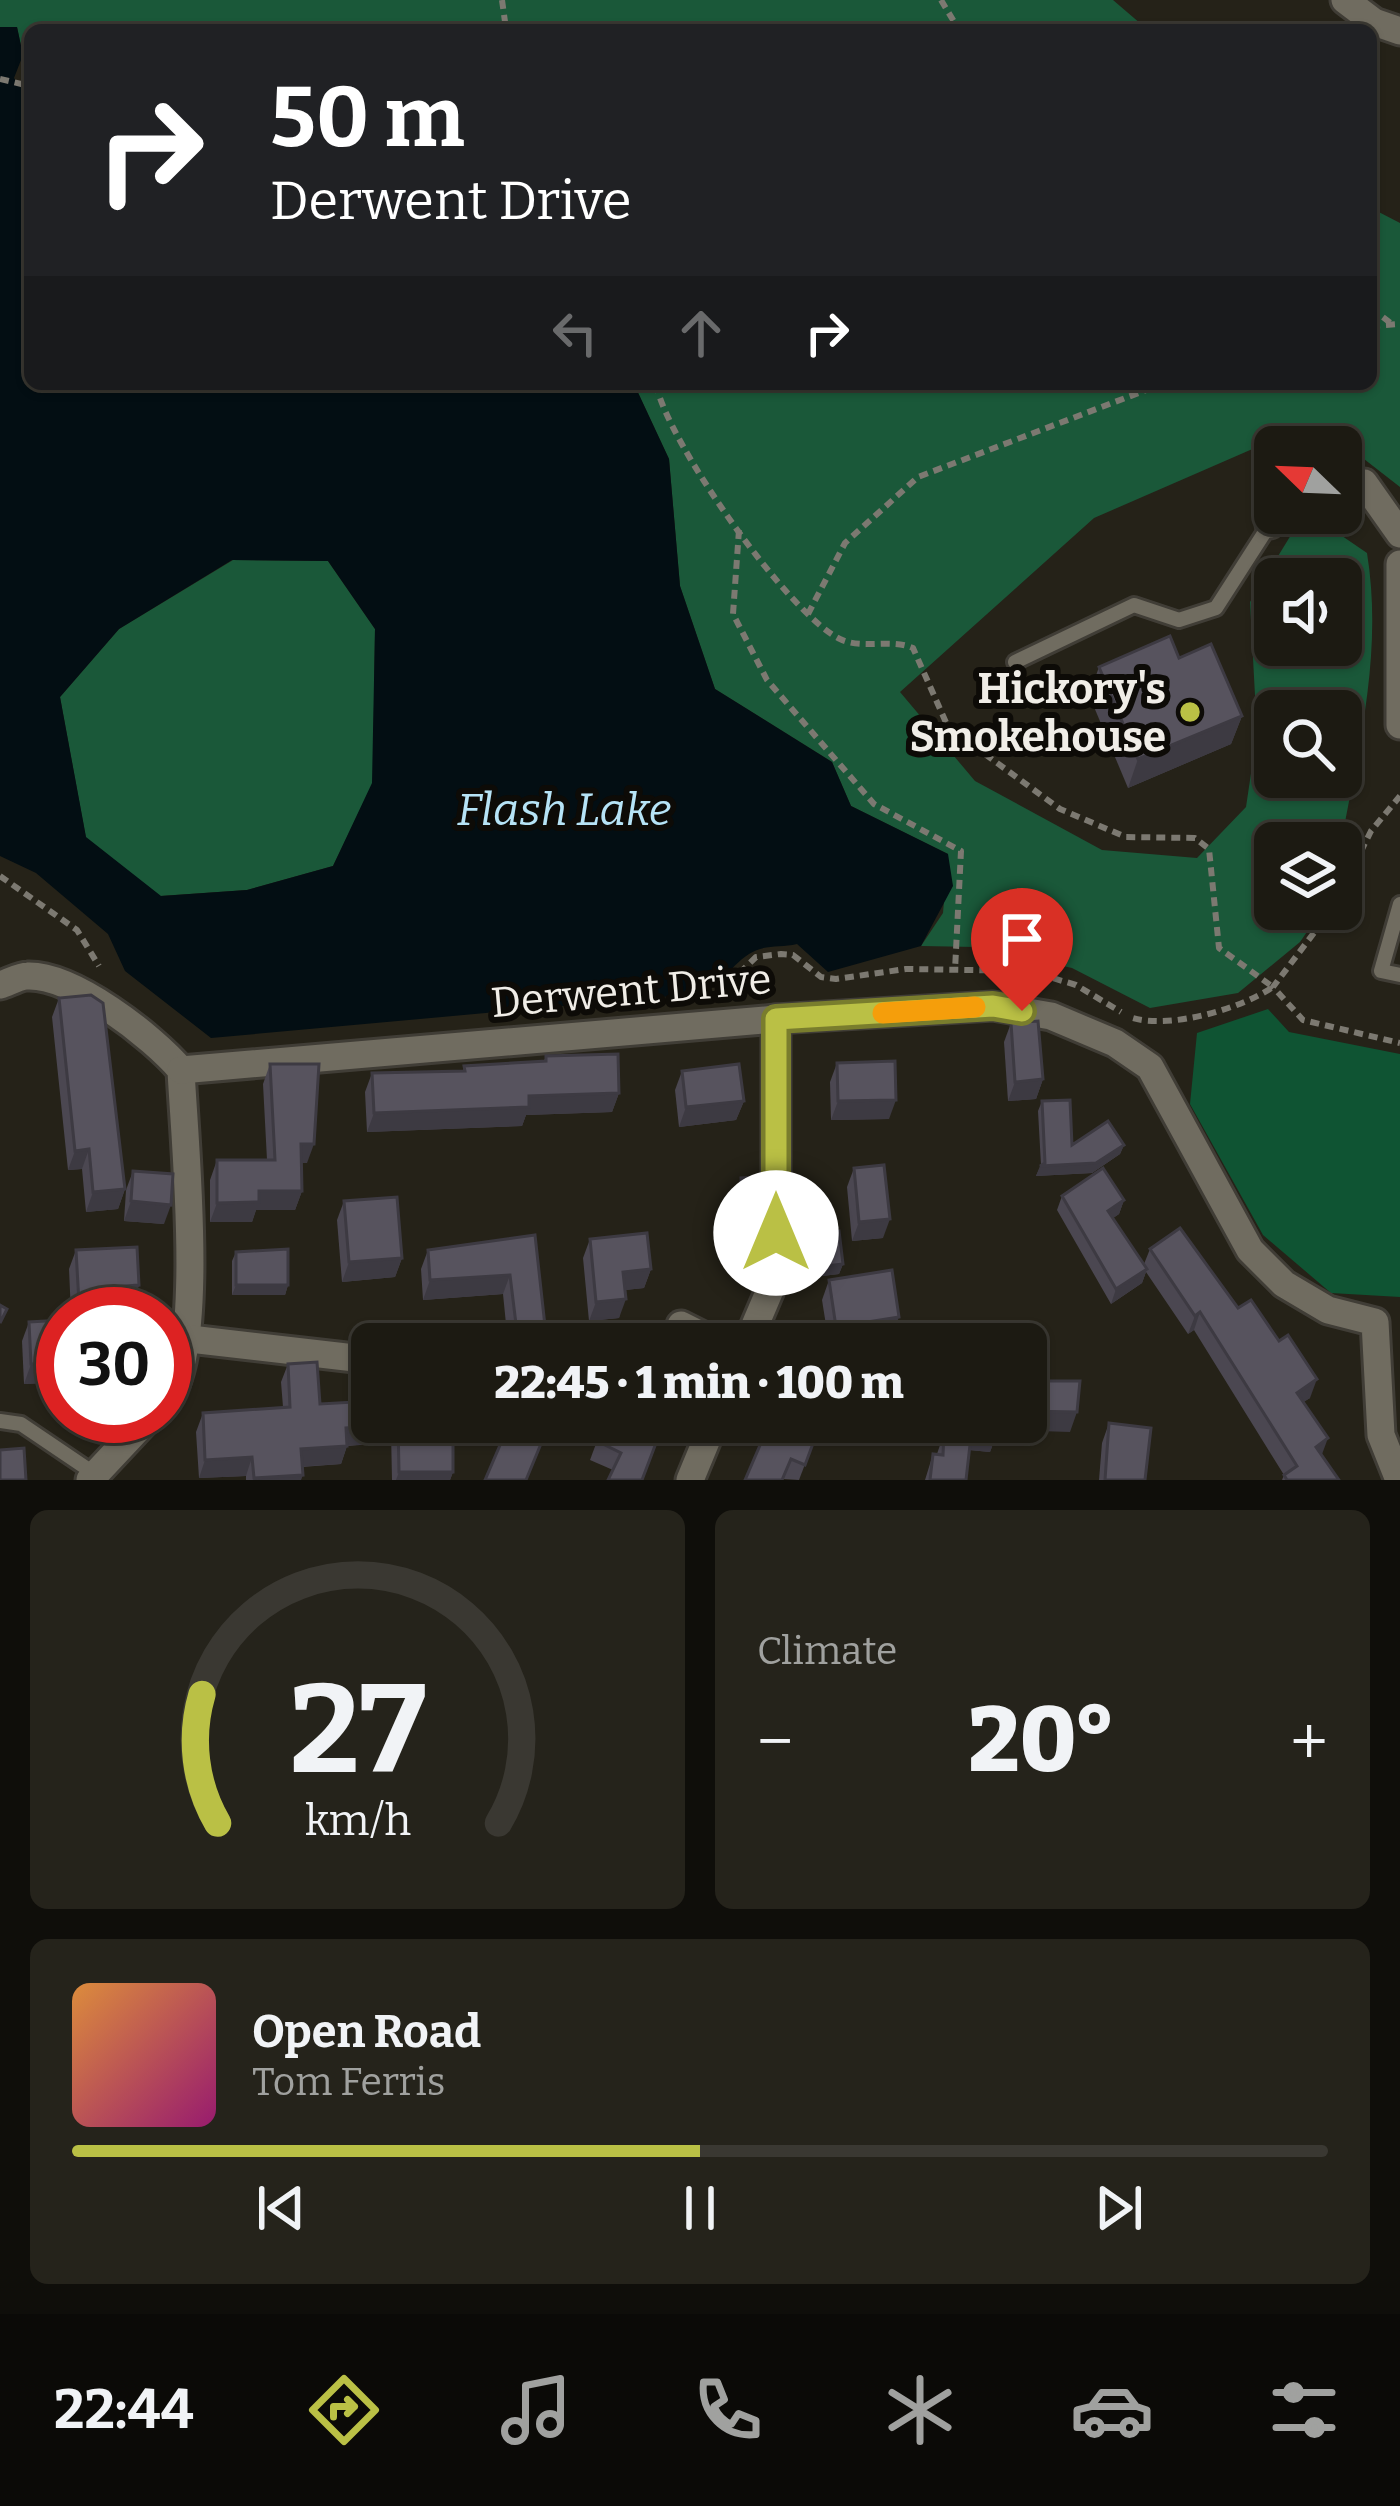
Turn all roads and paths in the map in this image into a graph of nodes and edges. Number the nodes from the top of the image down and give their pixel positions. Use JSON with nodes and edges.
{"nodes":[{"id":1,"x":1345,"y":0,"type":"edge"},
{"id":2,"x":1400,"y":31,"type":"edge"},
{"id":3,"x":659,"y":390,"type":"edge"},
{"id":4,"x":1146,"y":390,"type":"edge"},
{"id":5,"x":1362,"y":483,"type":"edge"},
{"id":6,"x":739,"y":530,"type":"junction"},
{"id":7,"x":1265,"y":534,"type":"edge"},
{"id":8,"x":1400,"y":534,"type":"edge"},
{"id":9,"x":1400,"y":564,"type":"edge"},
{"id":10,"x":808,"y":614,"type":"junction"},
{"id":11,"x":1015,"y":662,"type":"dead end"},
{"id":12,"x":1400,"y":725,"type":"edge"},
{"id":13,"x":1400,"y":796,"type":"edge"},
{"id":14,"x":1362,"y":849,"type":"edge"},
{"id":15,"x":0,"y":876,"type":"edge"},
{"id":16,"x":1400,"y":904,"type":"edge"},
{"id":17,"x":1316,"y":930,"type":"edge"},
{"id":18,"x":955,"y":970,"type":"junction"},
{"id":19,"x":108,"y":973,"type":"dead end"},
{"id":20,"x":1400,"y":975,"type":"edge"},
{"id":21,"x":0,"y":985,"type":"edge"},
{"id":22,"x":1274,"y":987,"type":"junction"},
{"id":23,"x":707,"y":1002,"type":"dead end"},
{"id":24,"x":776,"y":1019,"type":"junction"},
{"id":25,"x":1400,"y":1043,"type":"edge"},
{"id":26,"x":182,"y":1070,"type":"junction"},
{"id":27,"x":188,"y":1287,"type":"edge"},
{"id":28,"x":1387,"y":1319,"type":"edge"},
{"id":29,"x":757,"y":1323,"type":"edge"},
{"id":30,"x":192,"y":1339,"type":"edge"},
{"id":31,"x":351,"y":1358,"type":"edge"},
{"id":32,"x":0,"y":1421,"type":"edge"},
{"id":33,"x":124,"y":1443,"type":"edge"},
{"id":34,"x":705,"y":1443,"type":"edge"},
{"id":35,"x":92,"y":1477,"type":"edge"},
{"id":36,"x":690,"y":1480,"type":"edge"},
{"id":37,"x":1399,"y":1480,"type":"edge"}],
"edges":[{"from":1,"to":2,"type":"street"},
{"from":3,"to":6,"type":"path"},
{"from":4,"to":10,"type":"path"},
{"from":5,"to":8,"type":"street"},
{"from":6,"to":10,"type":"path"},
{"from":6,"to":18,"type":"path"},
{"from":7,"to":11,"type":"lane"},
{"from":9,"to":12,"type":"street"},
{"from":10,"to":22,"type":"path"},
{"from":13,"to":14,"type":"path"},
{"from":15,"to":19,"type":"path"},
{"from":16,"to":20,"type":"lane"},
{"from":17,"to":22,"type":"path"},
{"from":18,"to":22,"type":"path"},
{"from":18,"to":23,"type":"path"},
{"from":21,"to":26,"type":"street"},
{"from":22,"to":25,"type":"path"},
{"from":24,"to":26,"type":"street","name":"Derwent Drive"},
{"from":24,"to":28,"type":"street","name":"Derwent Drive"},
{"from":24,"to":29,"type":"street"},
{"from":26,"to":27,"type":"street"},
{"from":28,"to":37,"type":"street","name":"Derwent Drive"},
{"from":30,"to":31,"type":"street"},
{"from":32,"to":35,"type":"lane"},
{"from":33,"to":35,"type":"street"},
{"from":34,"to":36,"type":"street"}]}
